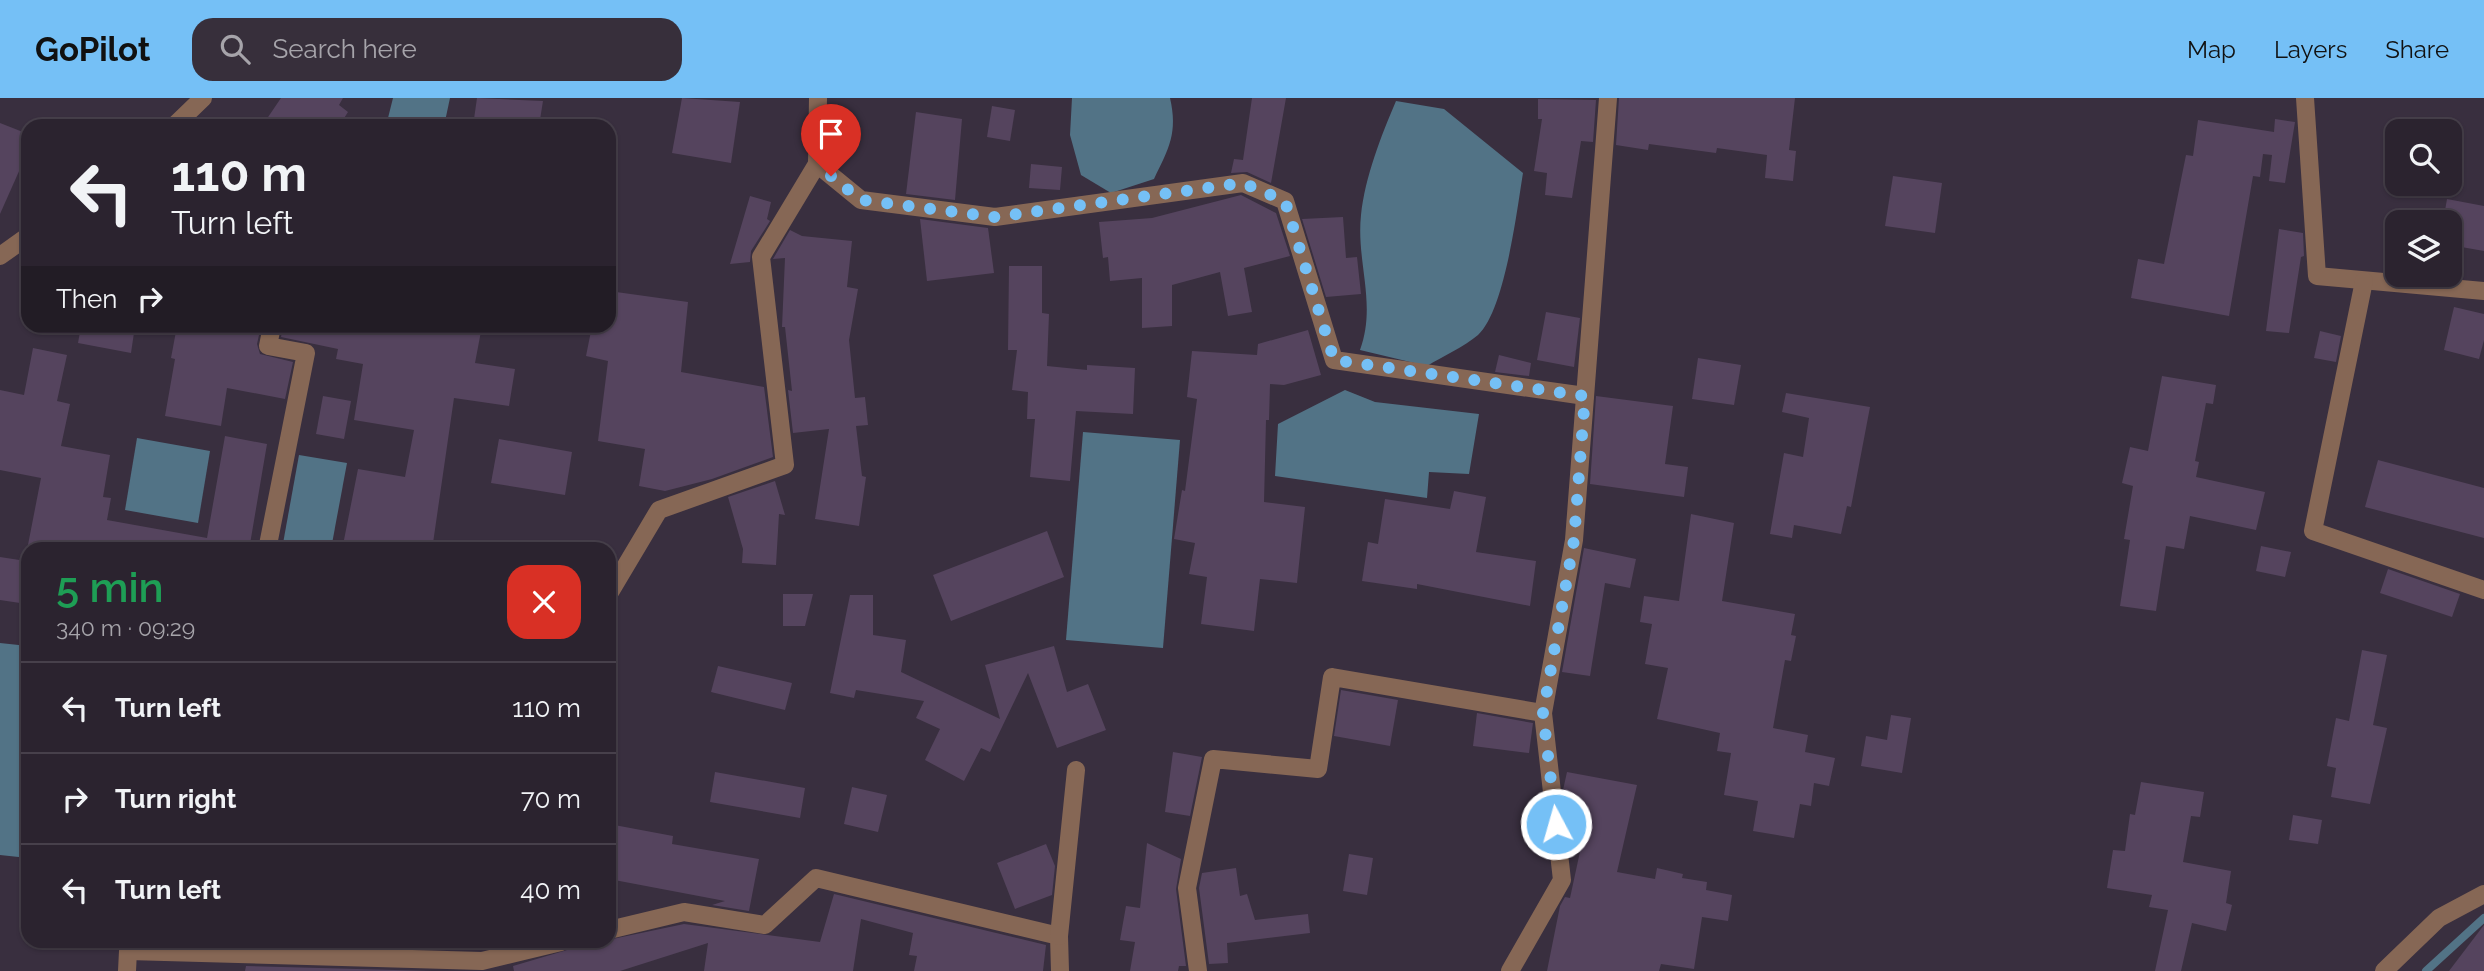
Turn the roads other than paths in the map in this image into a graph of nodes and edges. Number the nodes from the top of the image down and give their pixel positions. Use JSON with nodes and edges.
{"nodes":[{"id":1,"x":203,"y":98,"type":"edge"},
{"id":2,"x":818,"y":98,"type":"edge"},
{"id":3,"x":1608,"y":98,"type":"edge"},
{"id":4,"x":2305,"y":98,"type":"edge"},
{"id":5,"x":181,"y":119,"type":"edge"},
{"id":6,"x":817,"y":164,"type":"junction"},
{"id":7,"x":21,"y":241,"type":"edge"},
{"id":8,"x":0,"y":256,"type":"edge"},
{"id":9,"x":2364,"y":281,"type":"junction"},
{"id":10,"x":2484,"y":291,"type":"edge"},
{"id":11,"x":271,"y":333,"type":"edge"},
{"id":12,"x":1585,"y":396,"type":"junction"},
{"id":13,"x":269,"y":542,"type":"edge"},
{"id":14,"x":616,"y":582,"type":"edge"},
{"id":15,"x":2484,"y":590,"type":"edge"},
{"id":16,"x":1543,"y":713,"type":"junction"},
{"id":17,"x":1076,"y":770,"type":"dead end"},
{"id":18,"x":2484,"y":894,"type":"edge"},
{"id":19,"x":616,"y":928,"type":"edge"},
{"id":20,"x":1059,"y":936,"type":"junction"},
{"id":21,"x":485,"y":948,"type":"edge"},
{"id":22,"x":536,"y":948,"type":"edge"},
{"id":23,"x":482,"y":961,"type":"junction"},
{"id":24,"x":127,"y":971,"type":"edge"},
{"id":25,"x":1060,"y":971,"type":"edge"},
{"id":26,"x":1198,"y":971,"type":"edge"},
{"id":27,"x":1510,"y":971,"type":"edge"},
{"id":28,"x":2384,"y":971,"type":"edge"}],
"edges":[{"from":1,"to":5,"type":"street"},
{"from":2,"to":6,"type":"street"},
{"from":3,"to":12,"type":"street"},
{"from":4,"to":9,"type":"street"},
{"from":6,"to":12,"type":"street"},
{"from":6,"to":14,"type":"street"},
{"from":7,"to":8,"type":"street"},
{"from":9,"to":10,"type":"street"},
{"from":9,"to":15,"type":"street"},
{"from":11,"to":13,"type":"street"},
{"from":12,"to":16,"type":"street"},
{"from":16,"to":26,"type":"street"},
{"from":16,"to":27,"type":"street"},
{"from":17,"to":20,"type":"street"},
{"from":18,"to":28,"type":"street"},
{"from":19,"to":20,"type":"street"},
{"from":20,"to":25,"type":"street"},
{"from":21,"to":23,"type":"street"},
{"from":22,"to":23,"type":"street"},
{"from":23,"to":24,"type":"street"}]}
